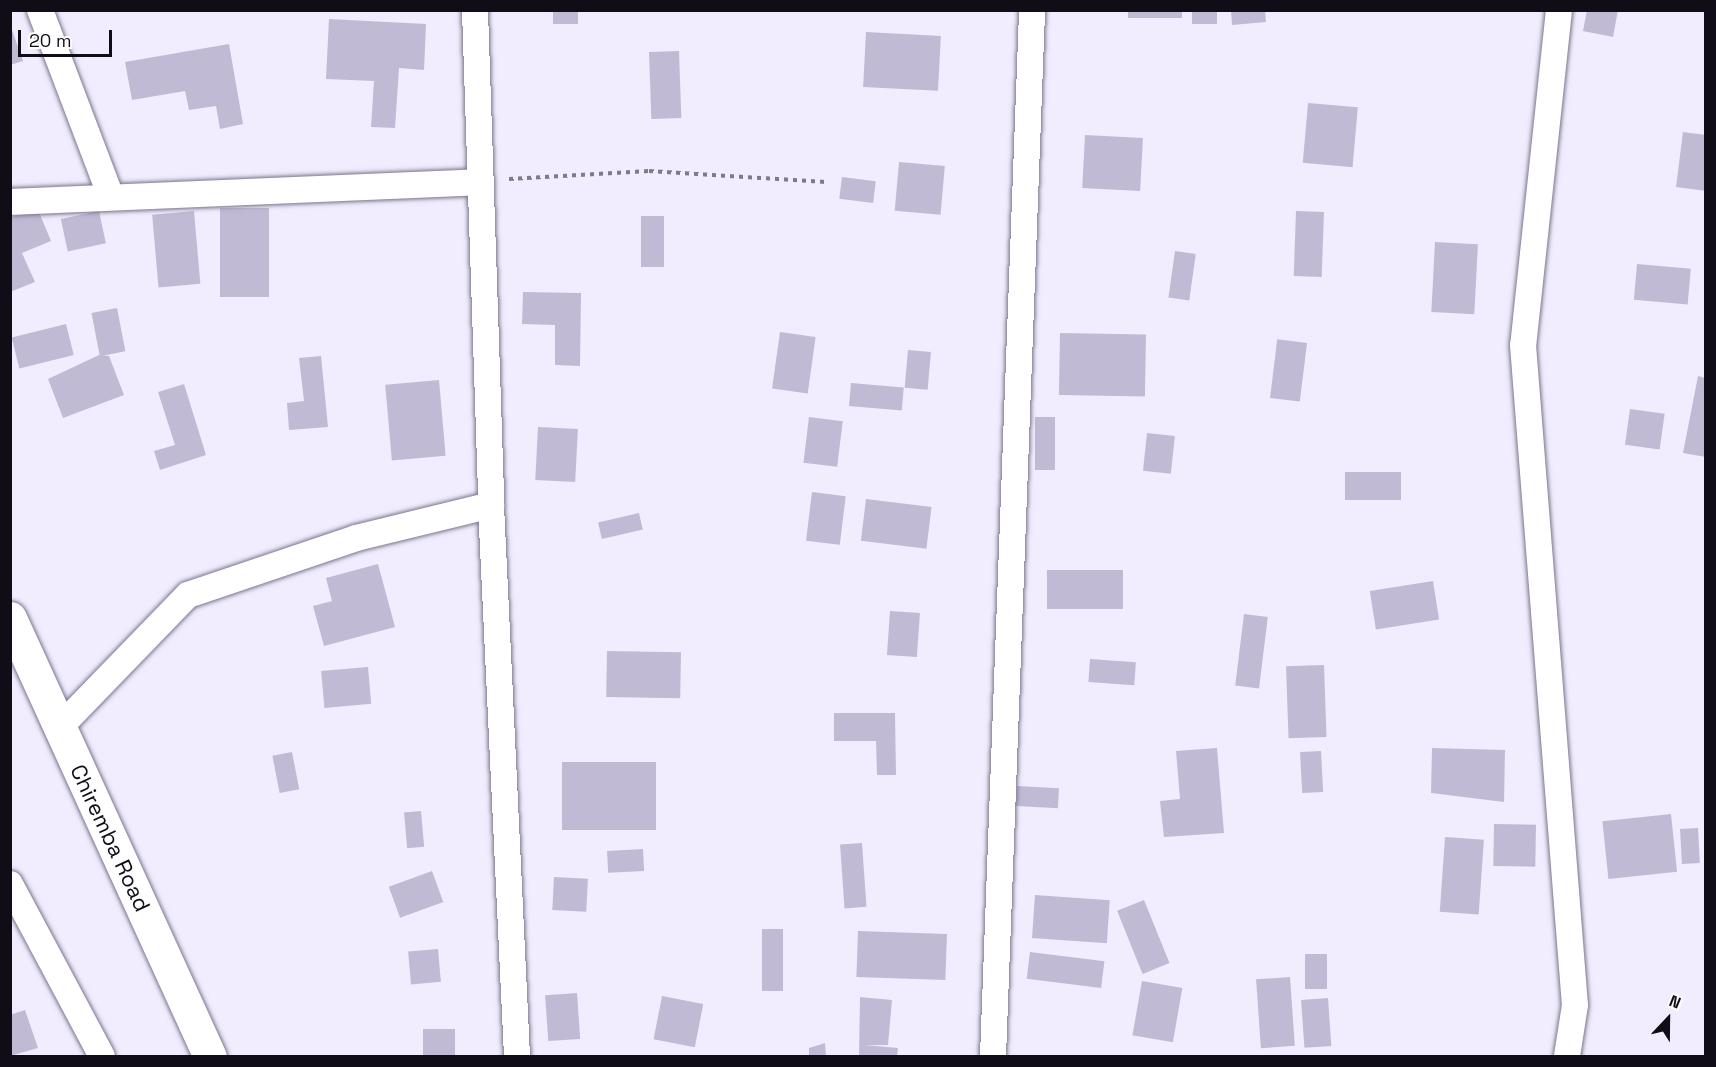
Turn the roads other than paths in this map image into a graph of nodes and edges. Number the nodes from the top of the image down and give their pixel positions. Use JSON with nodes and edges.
{"nodes":[{"id":1,"x":40,"y":10,"type":"edge"},
{"id":2,"x":476,"y":10,"type":"edge"},
{"id":3,"x":1032,"y":10,"type":"edge"},
{"id":4,"x":1559,"y":10,"type":"edge"},
{"id":5,"x":478,"y":182,"type":"junction"},
{"id":6,"x":111,"y":197,"type":"junction"},
{"id":7,"x":10,"y":202,"type":"edge"},
{"id":8,"x":491,"y":505,"type":"junction"},
{"id":9,"x":10,"y":618,"type":"edge"},
{"id":10,"x":59,"y":728,"type":"junction"},
{"id":11,"x":10,"y":884,"type":"edge"},
{"id":12,"x":98,"y":1055,"type":"edge"},
{"id":13,"x":210,"y":1056,"type":"edge"},
{"id":14,"x":517,"y":1056,"type":"edge"},
{"id":15,"x":993,"y":1056,"type":"edge"},
{"id":16,"x":1567,"y":1056,"type":"edge"}],
"edges":[{"from":1,"to":6,"type":"street"},
{"from":2,"to":5,"type":"street"},
{"from":3,"to":15,"type":"street"},
{"from":4,"to":16,"type":"street"},
{"from":5,"to":6,"type":"street"},
{"from":5,"to":8,"type":"street"},
{"from":6,"to":7,"type":"street"},
{"from":8,"to":10,"type":"street"},
{"from":8,"to":14,"type":"street"},
{"from":9,"to":10,"type":"main road","name":"Chiremba Road"},
{"from":10,"to":13,"type":"main road","name":"Chiremba Road"},
{"from":11,"to":12,"type":"street"}]}
